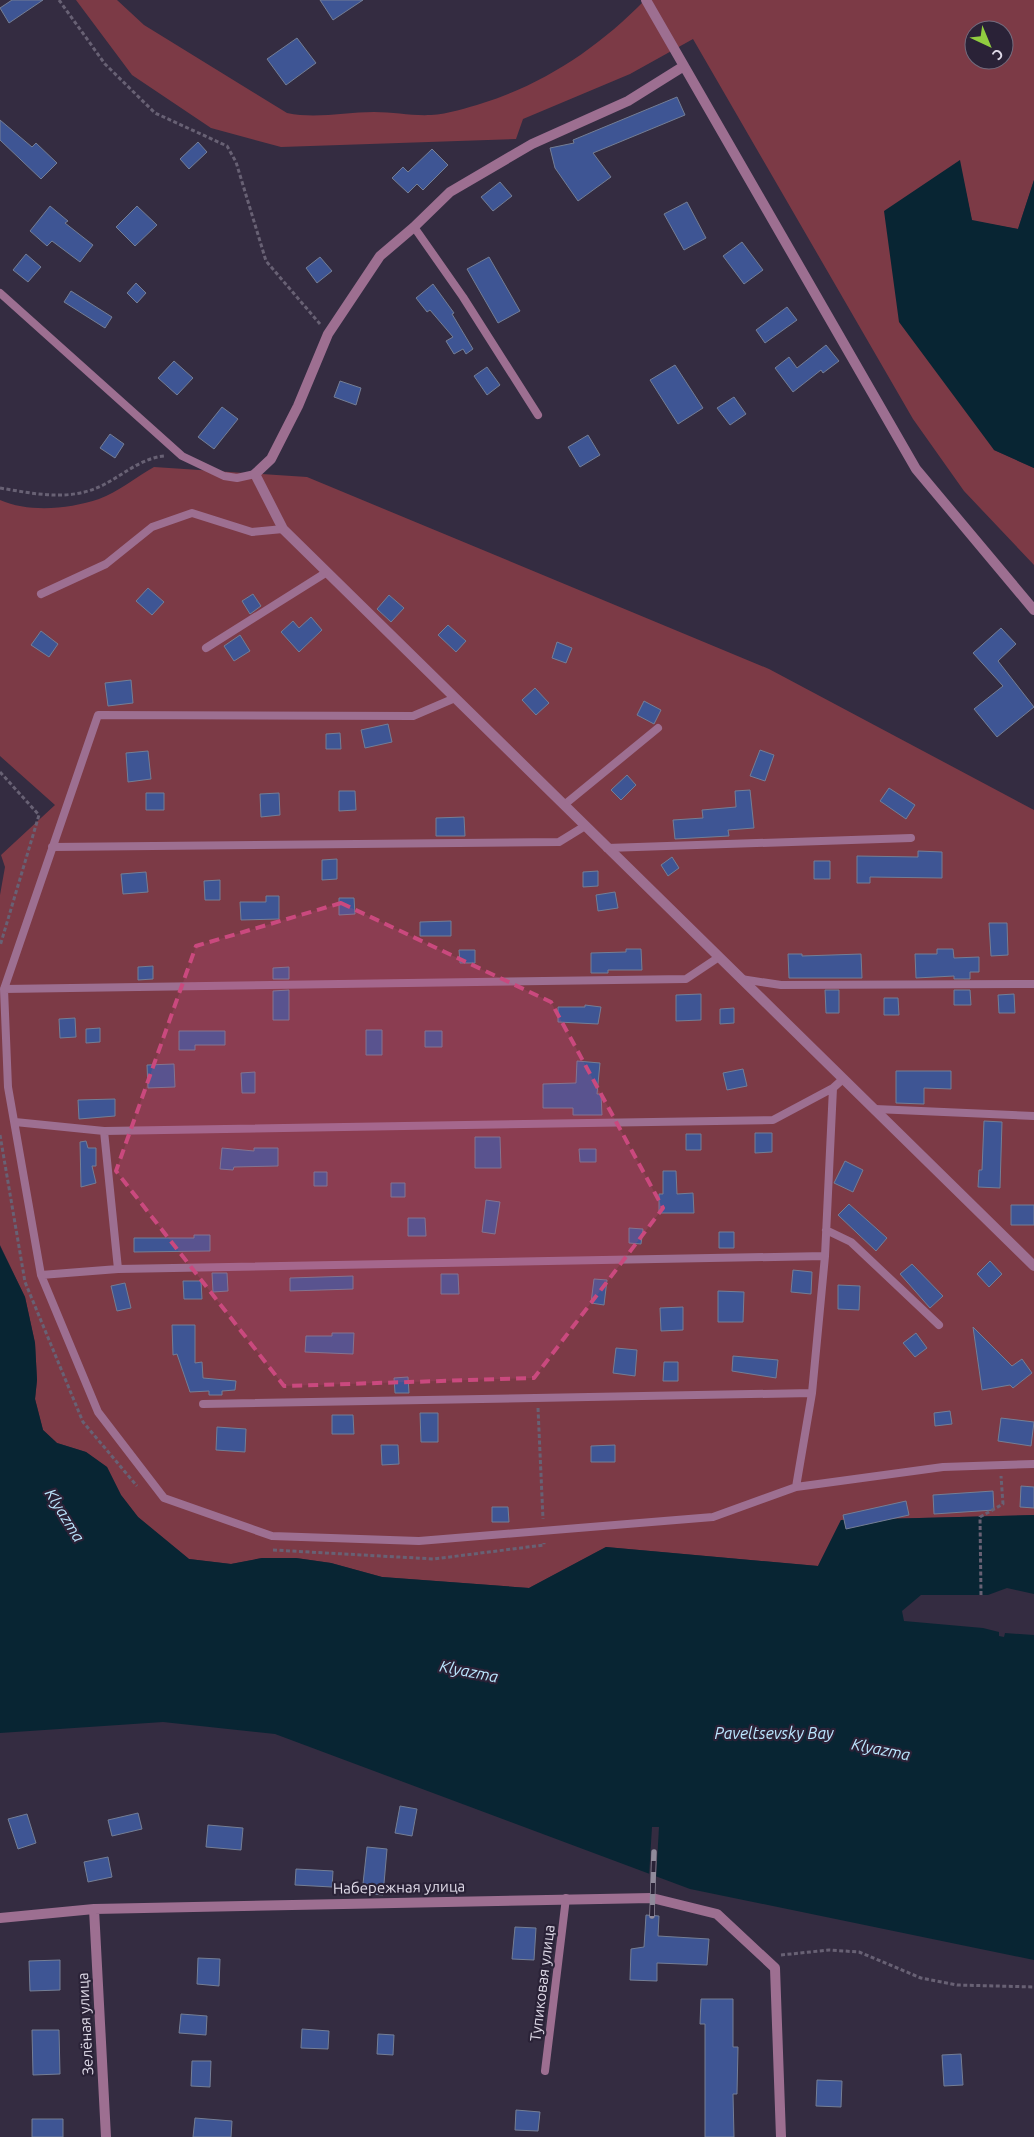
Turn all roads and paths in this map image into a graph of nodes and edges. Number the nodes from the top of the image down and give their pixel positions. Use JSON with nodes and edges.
{"nodes":[{"id":1,"x":60,"y":0,"type":"edge"},
{"id":2,"x":646,"y":0,"type":"edge"},
{"id":3,"x":684,"y":66,"type":"junction"},
{"id":4,"x":414,"y":227,"type":"junction"},
{"id":5,"x":0,"y":293,"type":"edge"},
{"id":6,"x":328,"y":334,"type":"junction"},
{"id":7,"x":538,"y":416,"type":"dead end"},
{"id":8,"x":182,"y":456,"type":"junction"},
{"id":9,"x":255,"y":474,"type":"junction"},
{"id":10,"x":0,"y":488,"type":"edge"},
{"id":11,"x":283,"y":529,"type":"junction"},
{"id":12,"x":327,"y":572,"type":"junction"},
{"id":13,"x":40,"y":594,"type":"dead end"},
{"id":14,"x":1034,"y":610,"type":"edge"},
{"id":15,"x":206,"y":648,"type":"dead end"},
{"id":16,"x":454,"y":698,"type":"junction"},
{"id":17,"x":658,"y":728,"type":"dead end"},
{"id":18,"x":0,"y":772,"type":"edge"},
{"id":19,"x":564,"y":805,"type":"junction"},
{"id":20,"x":585,"y":826,"type":"junction"},
{"id":21,"x":910,"y":838,"type":"dead end"},
{"id":22,"x":52,"y":847,"type":"junction"},
{"id":23,"x":607,"y":848,"type":"junction"},
{"id":24,"x":0,"y":946,"type":"edge"},
{"id":25,"x":718,"y":957,"type":"junction"},
{"id":26,"x":740,"y":979,"type":"junction"},
{"id":27,"x":1034,"y":984,"type":"edge"},
{"id":28,"x":4,"y":989,"type":"junction"},
{"id":29,"x":843,"y":1079,"type":"junction"},
{"id":30,"x":833,"y":1088,"type":"junction"},
{"id":31,"x":875,"y":1109,"type":"junction"},
{"id":32,"x":1034,"y":1116,"type":"edge"},
{"id":33,"x":15,"y":1122,"type":"junction"},
{"id":34,"x":104,"y":1131,"type":"junction"},
{"id":35,"x":0,"y":1135,"type":"edge"},
{"id":36,"x":826,"y":1230,"type":"junction"},
{"id":37,"x":825,"y":1256,"type":"junction"},
{"id":38,"x":1031,"y":1261,"type":"edge"},
{"id":39,"x":118,"y":1269,"type":"junction"},
{"id":40,"x":41,"y":1275,"type":"junction"},
{"id":41,"x":939,"y":1325,"type":"dead end"},
{"id":42,"x":812,"y":1393,"type":"junction"},
{"id":43,"x":537,"y":1398,"type":"junction"},
{"id":44,"x":203,"y":1404,"type":"dead end"},
{"id":45,"x":1034,"y":1464,"type":"edge"},
{"id":46,"x":1000,"y":1465,"type":"junction"},
{"id":47,"x":796,"y":1487,"type":"junction"},
{"id":48,"x":144,"y":1494,"type":"dead end"},
{"id":49,"x":544,"y":1531,"type":"junction"},
{"id":50,"x":270,"y":1550,"type":"dead end"},
{"id":51,"x":981,"y":1595,"type":"dead end"},
{"id":52,"x":566,"y":1898,"type":"junction"},
{"id":53,"x":94,"y":1909,"type":"junction"},
{"id":54,"x":0,"y":1918,"type":"edge"},
{"id":55,"x":763,"y":1956,"type":"junction"},
{"id":56,"x":1034,"y":1987,"type":"edge"},
{"id":57,"x":545,"y":2071,"type":"dead end"},
{"id":58,"x":106,"y":2137,"type":"edge"},
{"id":59,"x":781,"y":2137,"type":"edge"}],
"edges":[{"from":1,"to":6,"type":"path"},
{"from":2,"to":3,"type":"street"},
{"from":3,"to":4,"type":"street"},
{"from":3,"to":14,"type":"street"},
{"from":4,"to":6,"type":"street"},
{"from":4,"to":7,"type":"lane"},
{"from":5,"to":8,"type":"lane"},
{"from":6,"to":9,"type":"street"},
{"from":8,"to":9,"type":"lane"},
{"from":8,"to":10,"type":"path"},
{"from":9,"to":11,"type":"street"},
{"from":11,"to":12,"type":"street"},
{"from":11,"to":13,"type":"lane"},
{"from":12,"to":15,"type":"lane"},
{"from":12,"to":16,"type":"street"},
{"from":16,"to":19,"type":"street"},
{"from":16,"to":22,"type":"lane"},
{"from":17,"to":19,"type":"lane"},
{"from":18,"to":24,"type":"path"},
{"from":19,"to":20,"type":"street"},
{"from":20,"to":22,"type":"lane"},
{"from":20,"to":23,"type":"street"},
{"from":21,"to":23,"type":"lane"},
{"from":22,"to":28,"type":"lane"},
{"from":23,"to":25,"type":"street"},
{"from":25,"to":26,"type":"street"},
{"from":25,"to":28,"type":"lane"},
{"from":26,"to":27,"type":"lane"},
{"from":26,"to":29,"type":"street"},
{"from":28,"to":33,"type":"lane"},
{"from":29,"to":30,"type":"lane"},
{"from":29,"to":31,"type":"street"},
{"from":30,"to":34,"type":"lane"},
{"from":30,"to":36,"type":"lane"},
{"from":31,"to":32,"type":"lane"},
{"from":31,"to":38,"type":"street"},
{"from":33,"to":34,"type":"lane"},
{"from":33,"to":40,"type":"lane"},
{"from":34,"to":39,"type":"lane"},
{"from":35,"to":48,"type":"path"},
{"from":36,"to":37,"type":"lane"},
{"from":36,"to":41,"type":"lane"},
{"from":37,"to":39,"type":"lane"},
{"from":37,"to":42,"type":"lane"},
{"from":39,"to":40,"type":"lane"},
{"from":40,"to":49,"type":"lane"},
{"from":42,"to":43,"type":"lane"},
{"from":42,"to":47,"type":"lane"},
{"from":43,"to":44,"type":"lane"},
{"from":43,"to":49,"type":"path"},
{"from":45,"to":46,"type":"lane"},
{"from":46,"to":47,"type":"lane"},
{"from":46,"to":51,"type":"path"},
{"from":47,"to":49,"type":"lane"},
{"from":49,"to":50,"type":"path"},
{"from":52,"to":53,"type":"street","name":"Набережная улица"},
{"from":52,"to":55,"type":"street","name":"Набережная улица"},
{"from":52,"to":57,"type":"lane","name":"Тупиковая улица"},
{"from":53,"to":54,"type":"street","name":"Набережная улица"},
{"from":53,"to":58,"type":"street","name":"Зелёная улица"},
{"from":55,"to":56,"type":"path"},
{"from":55,"to":59,"type":"street","name":"Набережная улица"}]}
